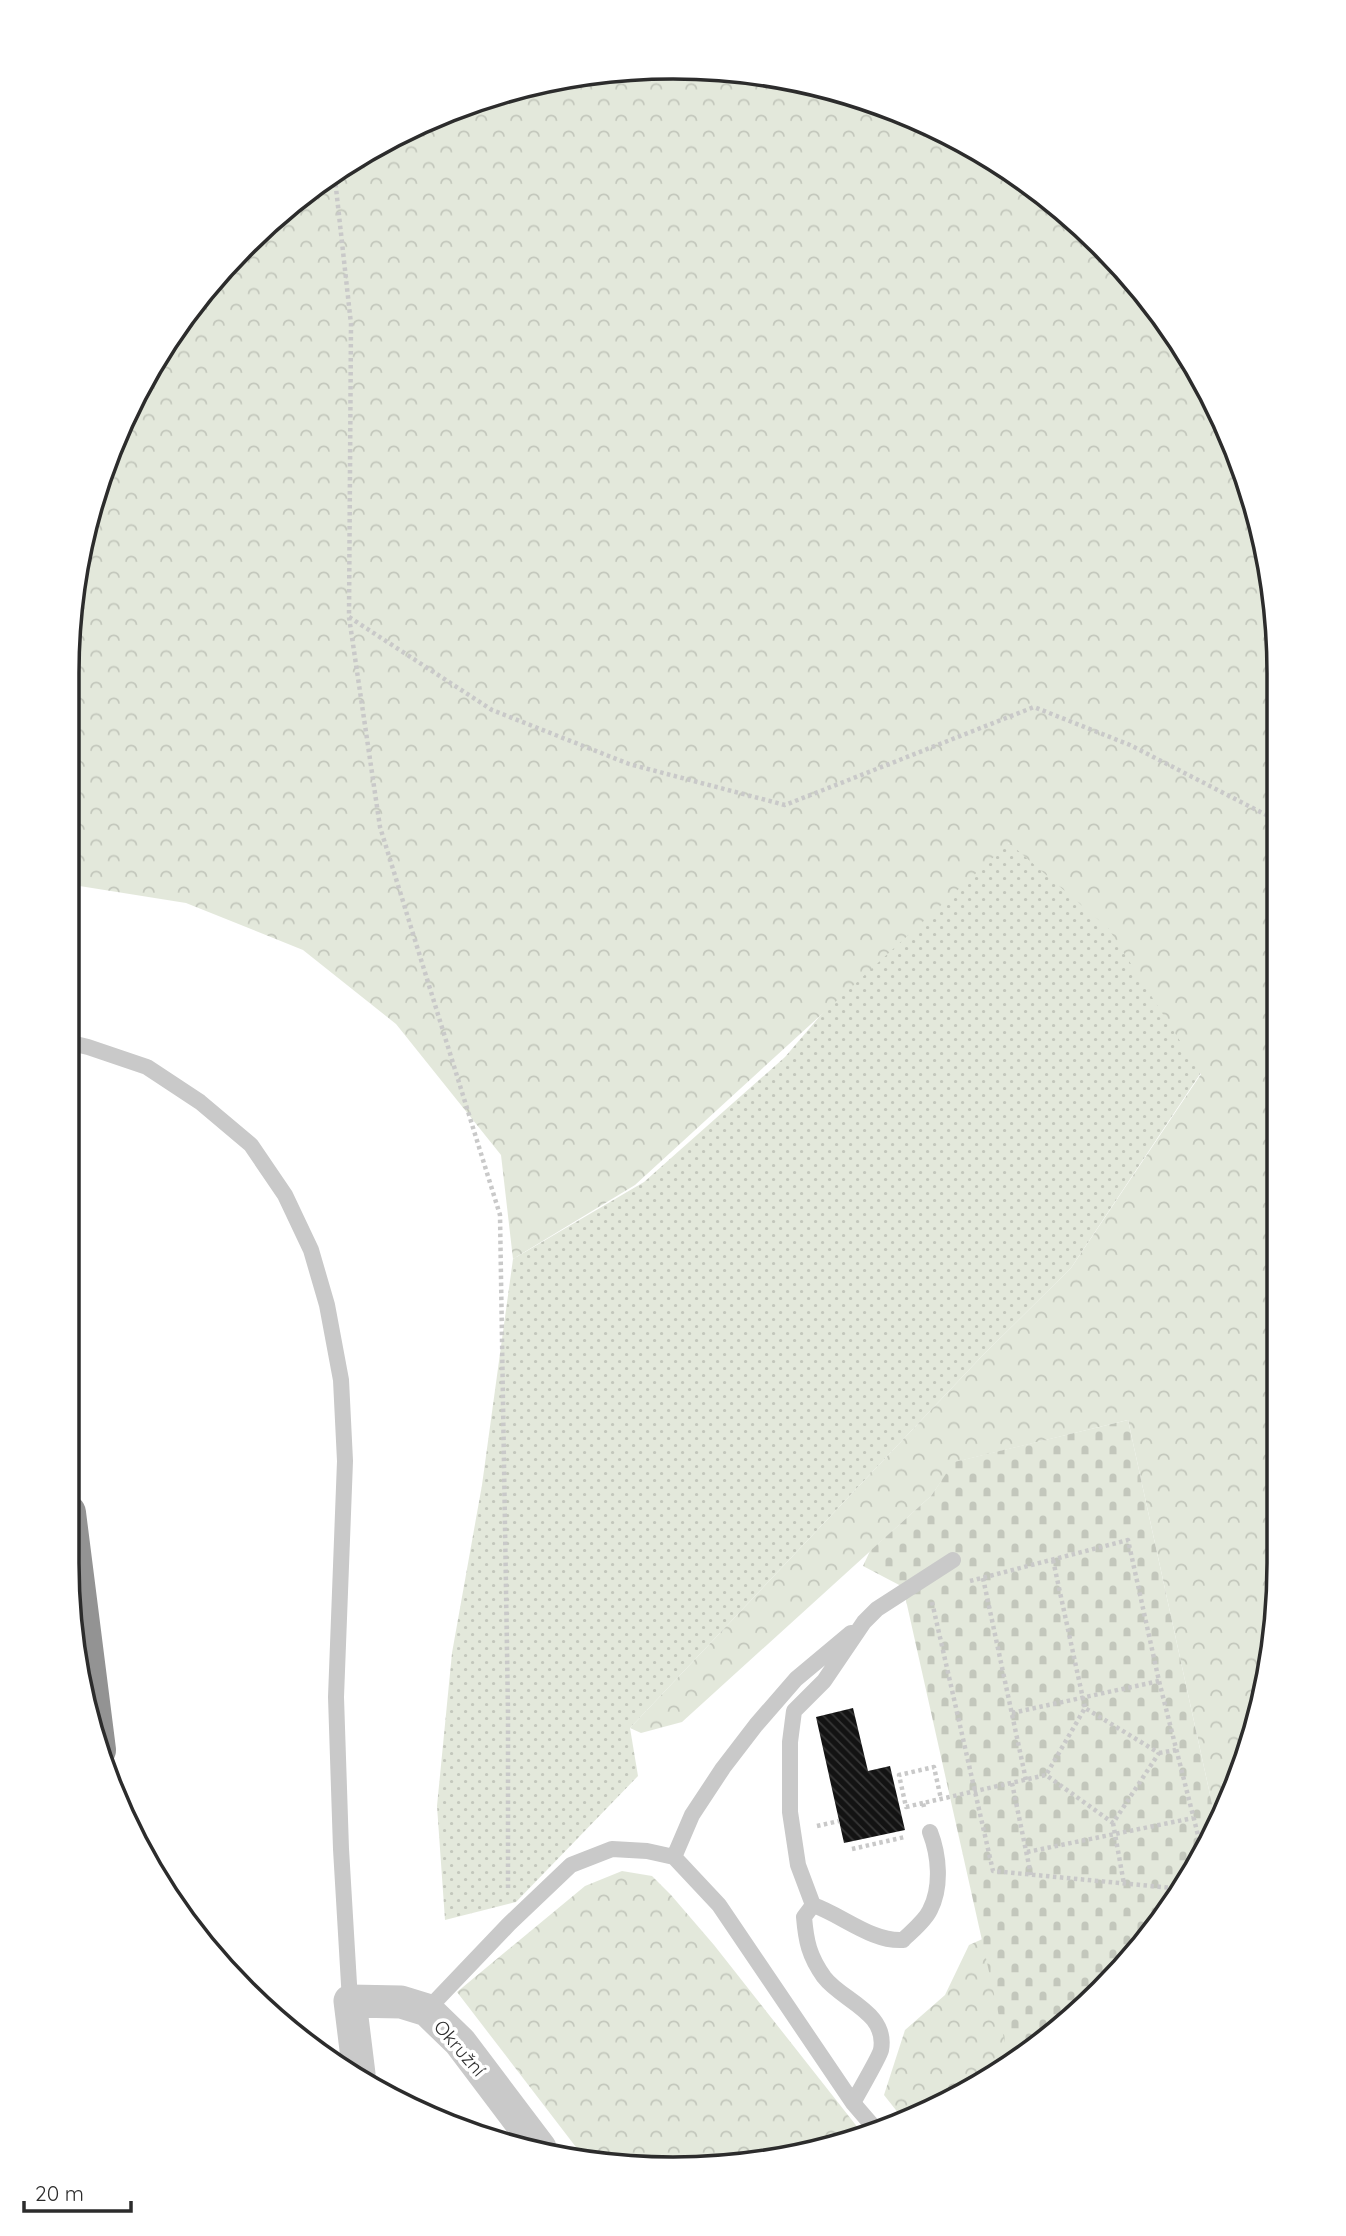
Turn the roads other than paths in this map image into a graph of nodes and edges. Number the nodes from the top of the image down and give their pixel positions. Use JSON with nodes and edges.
{"nodes":[{"id":1,"x":79,"y":1045,"type":"edge"},
{"id":2,"x":953,"y":1560,"type":"dead end"},
{"id":3,"x":864,"y":1622,"type":"junction"},
{"id":4,"x":930,"y":1832,"type":"road end"},
{"id":5,"x":674,"y":1857,"type":"junction"},
{"id":6,"x":813,"y":1905,"type":"junction"},
{"id":7,"x":350,"y":2001,"type":"junction"},
{"id":8,"x":427,"y":2011,"type":"junction"},
{"id":9,"x":358,"y":2067,"type":"edge"},
{"id":10,"x":852,"y":2103,"type":"junction"},
{"id":11,"x":870,"y":2124,"type":"edge"},
{"id":12,"x":534,"y":2141,"type":"edge"}],
"edges":[{"from":1,"to":7,"type":"lane"},
{"from":2,"to":3,"type":"lane"},
{"from":3,"to":5,"type":"lane"},
{"from":3,"to":6,"type":"lane"},
{"from":4,"to":6,"type":"lane"},
{"from":5,"to":8,"type":"lane"},
{"from":5,"to":10,"type":"lane"},
{"from":6,"to":10,"type":"lane"},
{"from":7,"to":8,"type":"street","name":"Okružní"},
{"from":7,"to":9,"type":"street"},
{"from":8,"to":12,"type":"street","name":"Okružní"},
{"from":10,"to":11,"type":"lane"}]}
